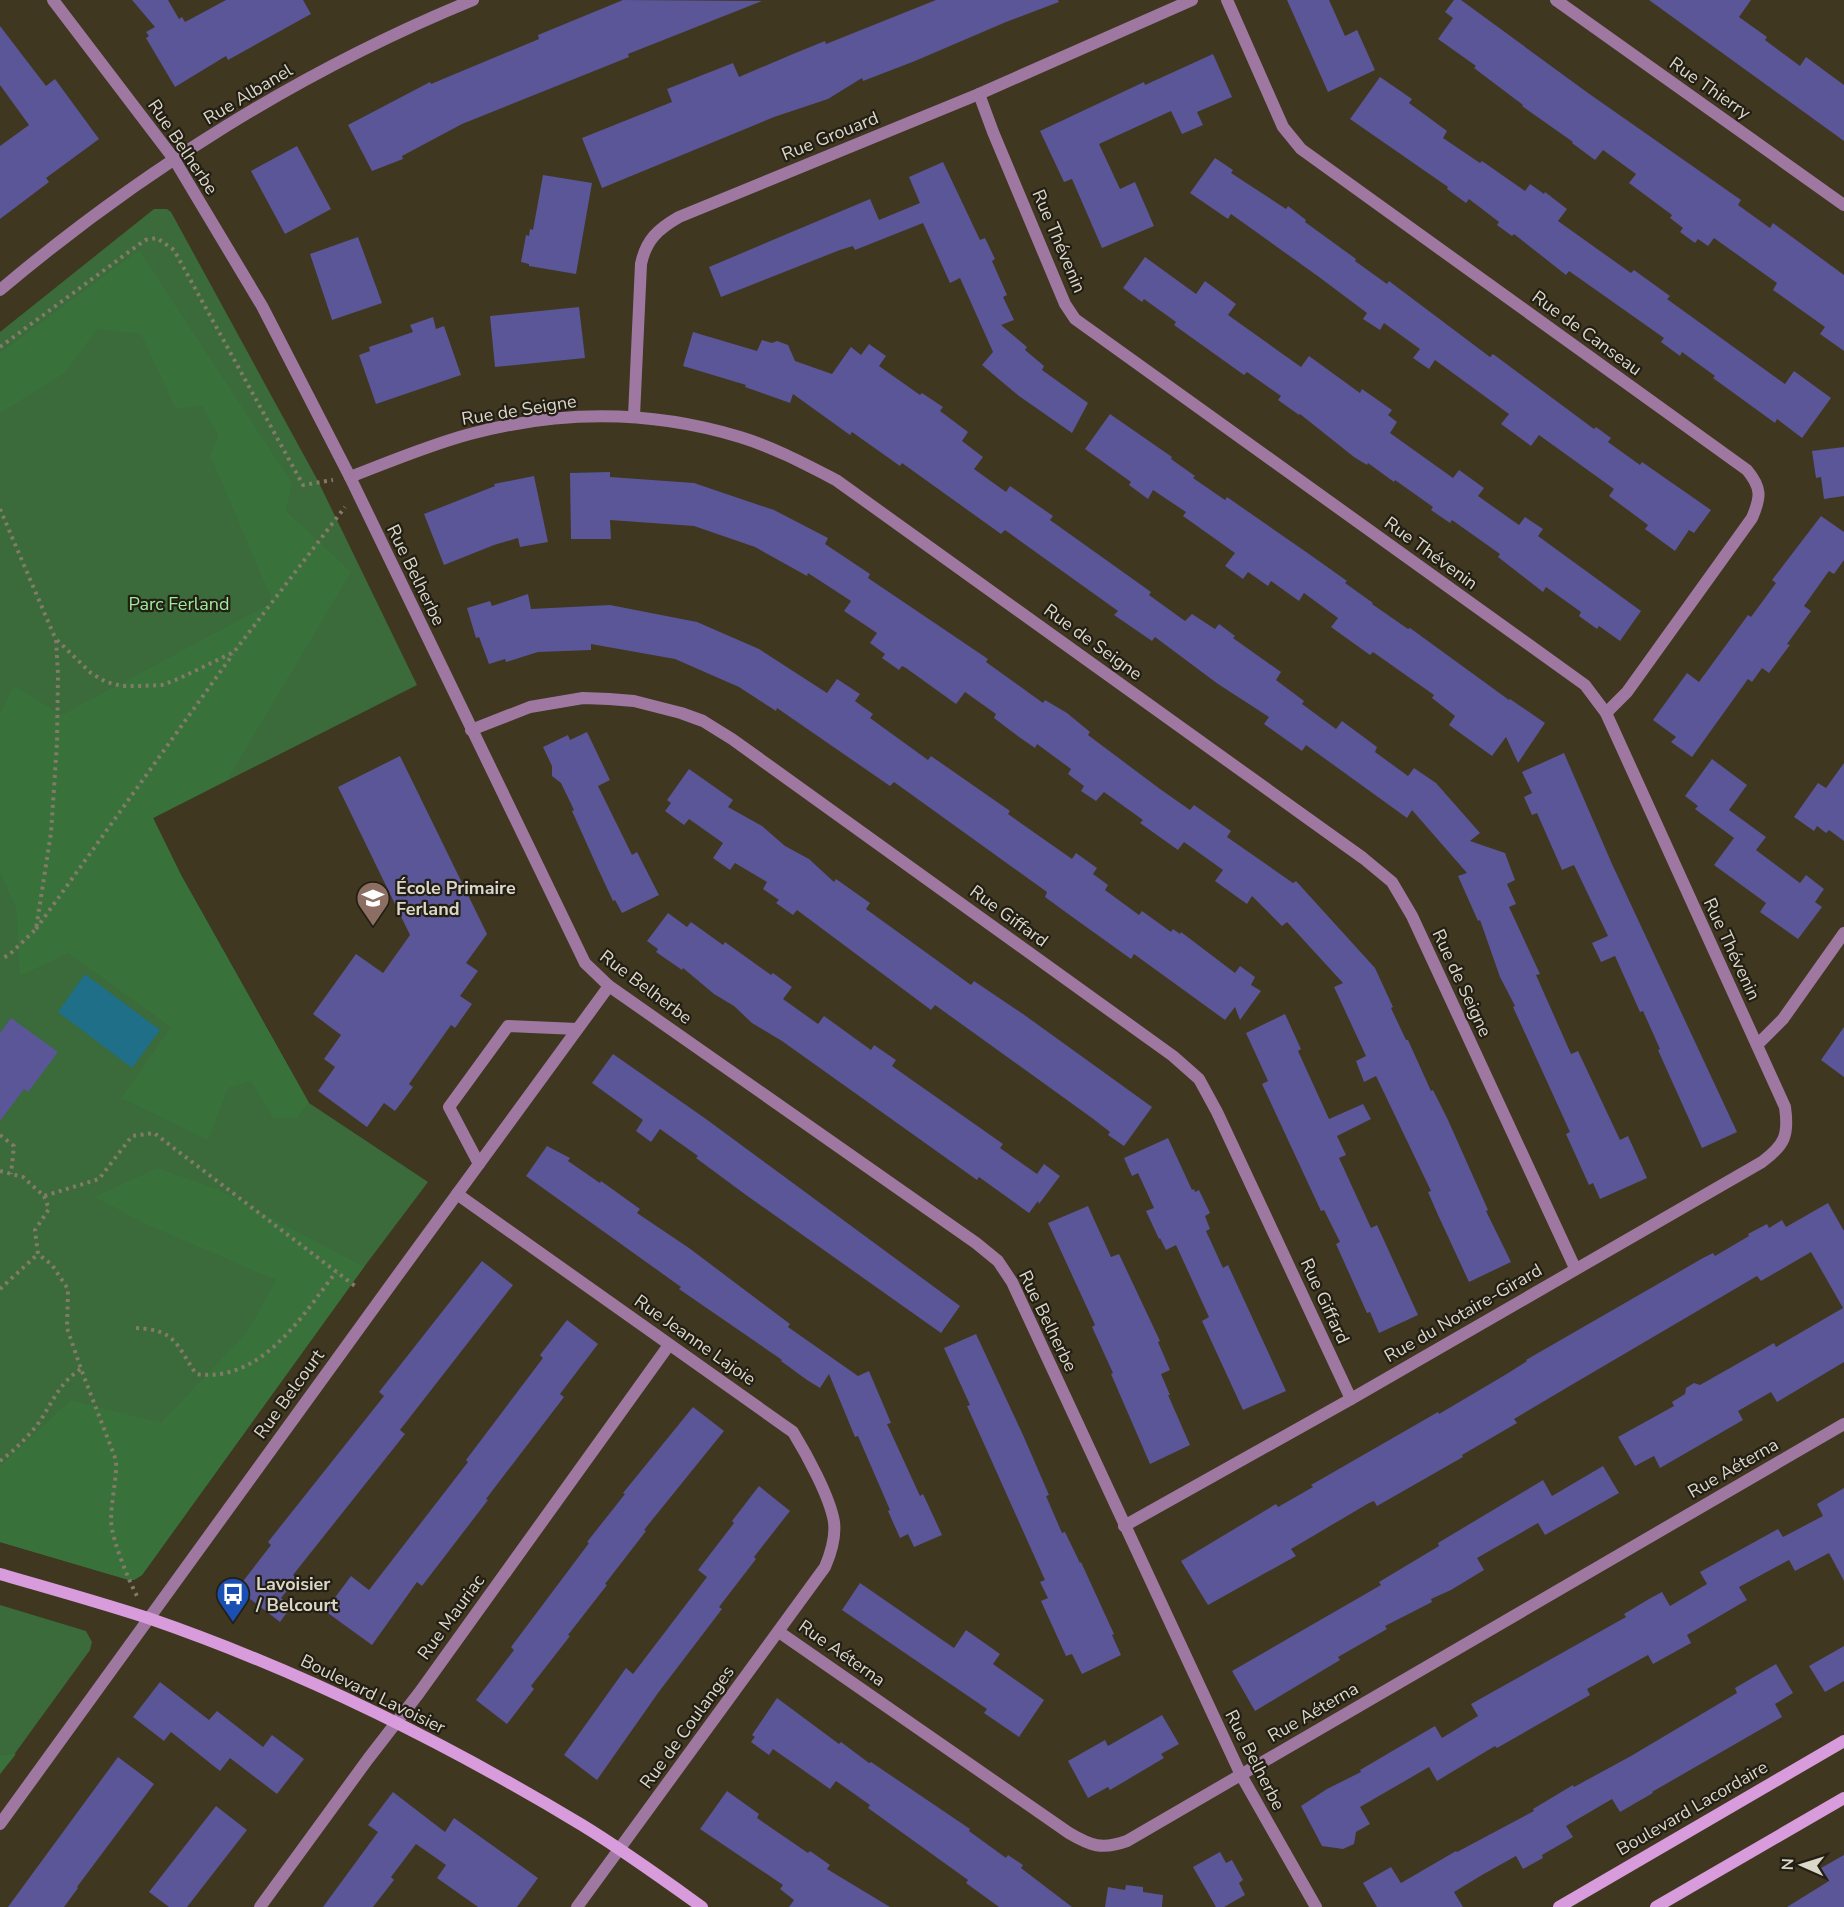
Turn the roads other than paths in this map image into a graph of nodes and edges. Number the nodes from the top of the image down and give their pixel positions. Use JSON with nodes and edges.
{"nodes":[{"id":1,"x":53,"y":0,"type":"edge"},
{"id":2,"x":473,"y":0,"type":"edge"},
{"id":3,"x":1191,"y":0,"type":"edge"},
{"id":4,"x":1227,"y":0,"type":"edge"},
{"id":5,"x":1556,"y":0,"type":"edge"},
{"id":6,"x":979,"y":94,"type":"junction"},
{"id":7,"x":174,"y":159,"type":"junction"},
{"id":8,"x":1844,"y":205,"type":"edge"},
{"id":9,"x":0,"y":290,"type":"edge"},
{"id":10,"x":634,"y":416,"type":"junction"},
{"id":11,"x":350,"y":477,"type":"junction"},
{"id":12,"x":1606,"y":713,"type":"junction"},
{"id":13,"x":471,"y":730,"type":"junction"},
{"id":14,"x":1844,"y":933,"type":"edge"},
{"id":15,"x":609,"y":986,"type":"junction"},
{"id":16,"x":577,"y":1029,"type":"junction"},
{"id":17,"x":1756,"y":1045,"type":"junction"},
{"id":18,"x":1785,"y":1107,"type":"joint"},
{"id":19,"x":478,"y":1164,"type":"junction"},
{"id":20,"x":457,"y":1194,"type":"junction"},
{"id":21,"x":1575,"y":1268,"type":"junction"},
{"id":22,"x":669,"y":1346,"type":"junction"},
{"id":23,"x":1351,"y":1398,"type":"junction"},
{"id":24,"x":1844,"y":1424,"type":"edge"},
{"id":25,"x":1124,"y":1526,"type":"junction"},
{"id":26,"x":825,"y":1567,"type":"joint"},
{"id":27,"x":0,"y":1574,"type":"edge"},
{"id":28,"x":148,"y":1618,"type":"junction"},
{"id":29,"x":779,"y":1632,"type":"junction"},
{"id":30,"x":395,"y":1723,"type":"junction"},
{"id":31,"x":1844,"y":1741,"type":"edge"},
{"id":32,"x":1240,"y":1775,"type":"junction"},
{"id":33,"x":1844,"y":1798,"type":"edge"},
{"id":34,"x":0,"y":1824,"type":"edge"},
{"id":35,"x":619,"y":1849,"type":"junction"},
{"id":36,"x":260,"y":1907,"type":"edge"},
{"id":37,"x":577,"y":1907,"type":"edge"},
{"id":38,"x":702,"y":1907,"type":"edge"},
{"id":39,"x":1316,"y":1907,"type":"edge"},
{"id":40,"x":1559,"y":1907,"type":"edge"},
{"id":41,"x":1656,"y":1907,"type":"edge"}],
"edges":[{"from":1,"to":7,"type":"street","name":"Rue Belherbe"},
{"from":2,"to":7,"type":"street","name":"Rue Albanel"},
{"from":3,"to":6,"type":"street","name":"Rue Grouard"},
{"from":4,"to":12,"type":"street","name":"Rue de Canseau"},
{"from":5,"to":8,"type":"street","name":"Rue Thierry"},
{"from":6,"to":10,"type":"street","name":"Rue Grouard"},
{"from":6,"to":12,"type":"street","name":"Rue Thévenin"},
{"from":7,"to":9,"type":"street","name":"Rue Albanel"},
{"from":7,"to":11,"type":"street","name":"Rue Belherbe"},
{"from":10,"to":11,"type":"street","name":"Rue de Seigne"},
{"from":10,"to":21,"type":"street","name":"Rue de Seigne"},
{"from":11,"to":13,"type":"street","name":"Rue Belherbe"},
{"from":12,"to":17,"type":"street","name":"Rue Thévenin"},
{"from":13,"to":15,"type":"street","name":"Rue Belherbe"},
{"from":13,"to":23,"type":"street","name":"Rue Giffard"},
{"from":14,"to":17,"type":"street"},
{"from":15,"to":16,"type":"street","name":"Rue Belcourt"},
{"from":15,"to":25,"type":"street","name":"Rue Belherbe"},
{"from":16,"to":19,"type":"street","name":"Rue Belcourt"},
{"from":16,"to":19,"type":"street"},
{"from":17,"to":18,"type":"street","name":"Rue Thévenin"},
{"from":18,"to":21,"type":"street","name":"Rue du Notaire-Girard"},
{"from":19,"to":20,"type":"street","name":"Rue Belcourt"},
{"from":20,"to":22,"type":"street","name":"Rue Jeanne Lajoie"},
{"from":20,"to":28,"type":"street","name":"Rue Belcourt"},
{"from":21,"to":23,"type":"street","name":"Rue du Notaire-Girard"},
{"from":22,"to":26,"type":"street","name":"Rue Jeanne Lajoie"},
{"from":22,"to":30,"type":"street","name":"Rue Mauriac"},
{"from":23,"to":25,"type":"street","name":"Rue du Notaire-Girard"},
{"from":24,"to":32,"type":"street","name":"Rue Aéterna"},
{"from":25,"to":32,"type":"street","name":"Rue Belherbe"},
{"from":26,"to":29,"type":"street","name":"Rue de Coulanges"},
{"from":27,"to":28,"type":"street","name":"Boulevard Lavoisier"},
{"from":28,"to":30,"type":"street","name":"Boulevard Lavoisier"},
{"from":28,"to":34,"type":"street","name":"Rue Belcourt"},
{"from":29,"to":32,"type":"street","name":"Rue Aéterna"},
{"from":29,"to":35,"type":"street","name":"Rue de Coulanges"},
{"from":30,"to":35,"type":"street","name":"Boulevard Lavoisier"},
{"from":30,"to":36,"type":"street","name":"Rue Mauriac"},
{"from":31,"to":40,"type":"street","name":"Boulevard Lacordaire"},
{"from":32,"to":39,"type":"street","name":"Rue Belherbe"},
{"from":33,"to":41,"type":"street"},
{"from":35,"to":37,"type":"street","name":"Rue de Coulanges"},
{"from":35,"to":38,"type":"street","name":"Boulevard Lavoisier"}]}
